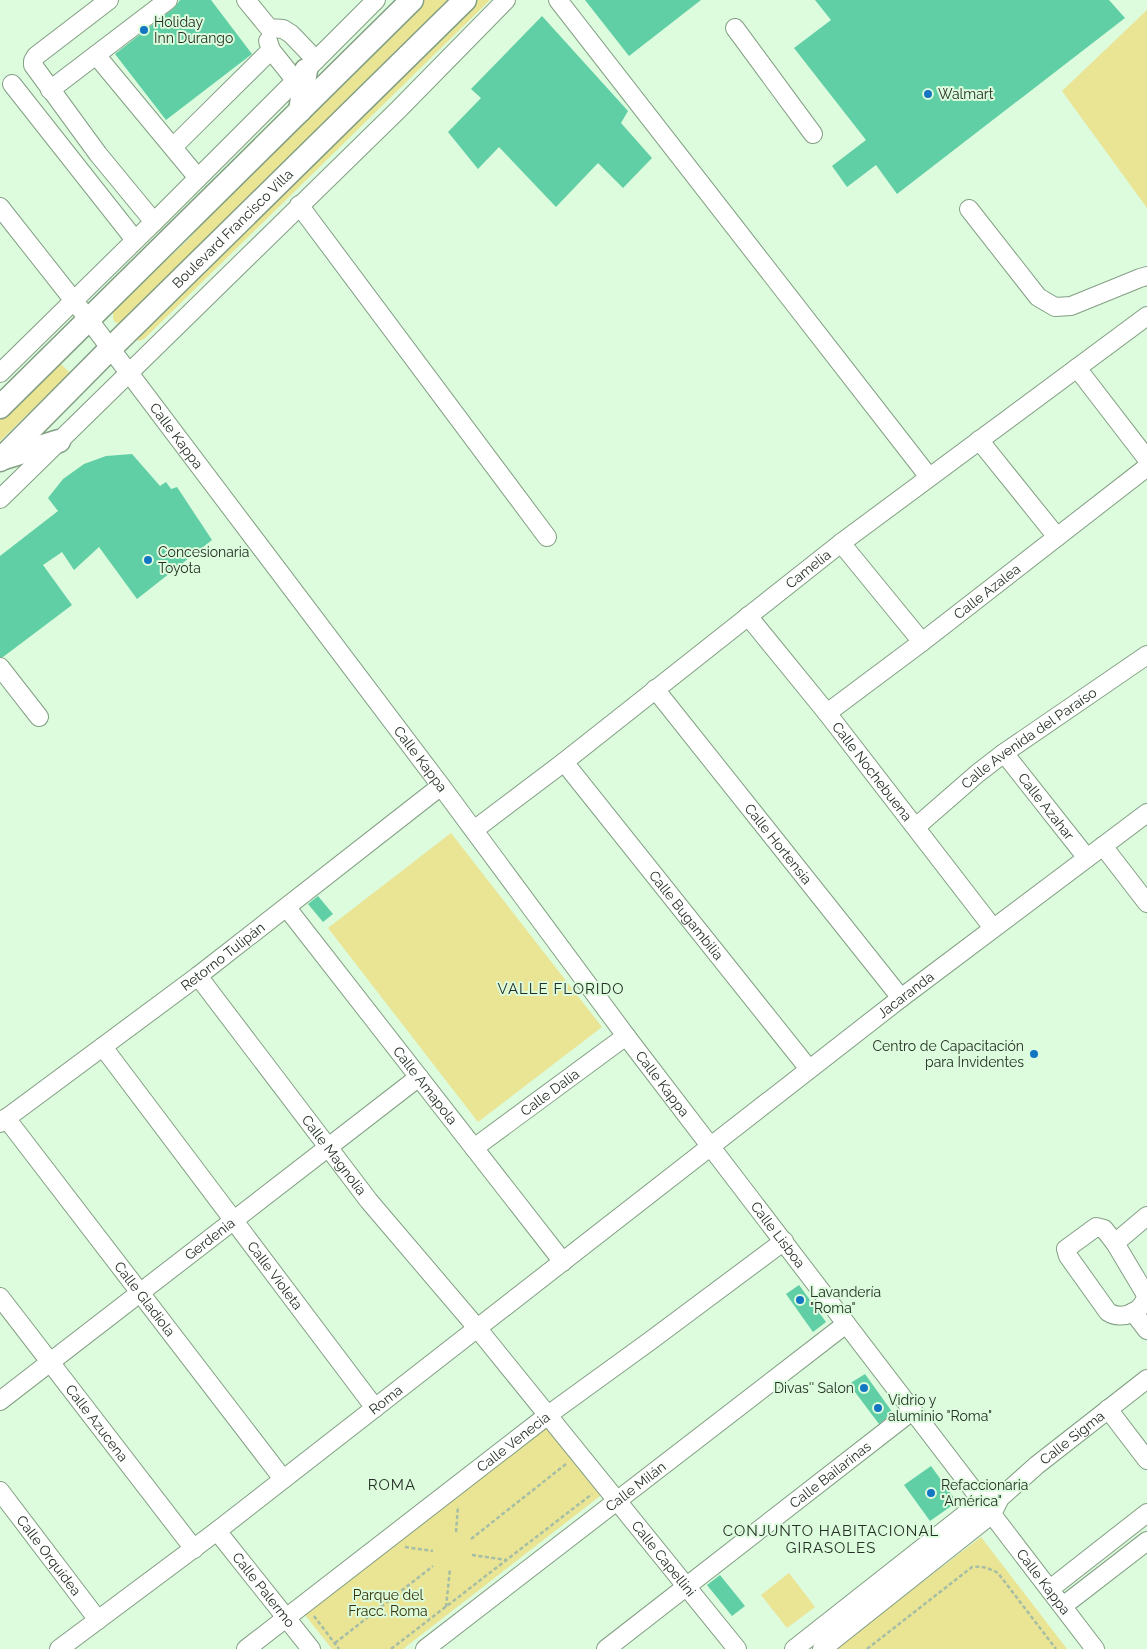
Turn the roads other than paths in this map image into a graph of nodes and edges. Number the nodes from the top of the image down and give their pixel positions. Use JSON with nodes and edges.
{"nodes":[{"id":1,"x":109,"y":0,"type":"edge"},
{"id":2,"x":168,"y":0,"type":"edge"},
{"id":3,"x":246,"y":0,"type":"edge"},
{"id":4,"x":376,"y":0,"type":"edge"},
{"id":5,"x":412,"y":0,"type":"edge"},
{"id":6,"x":465,"y":0,"type":"edge"},
{"id":7,"x":506,"y":0,"type":"edge"},
{"id":8,"x":558,"y":0,"type":"edge"},
{"id":9,"x":269,"y":28,"type":"junction"},
{"id":10,"x":735,"y":28,"type":"dead end"},
{"id":11,"x":272,"y":50,"type":"junction"},
{"id":12,"x":96,"y":55,"type":"junction"},
{"id":13,"x":306,"y":70,"type":"junction"},
{"id":14,"x":12,"y":84,"type":"dead end"},
{"id":15,"x":50,"y":90,"type":"junction"},
{"id":16,"x":300,"y":110,"type":"junction"},
{"id":17,"x":813,"y":134,"type":"dead end"},
{"id":18,"x":173,"y":147,"type":"junction"},
{"id":19,"x":198,"y":178,"type":"junction"},
{"id":20,"x":299,"y":205,"type":"junction"},
{"id":21,"x":0,"y":207,"type":"edge"},
{"id":22,"x":969,"y":210,"type":"dead end"},
{"id":23,"x":154,"y":222,"type":"junction"},
{"id":24,"x":136,"y":240,"type":"junction"},
{"id":25,"x":1147,"y":276,"type":"edge"},
{"id":26,"x":73,"y":300,"type":"junction"},
{"id":27,"x":1147,"y":316,"type":"edge"},
{"id":28,"x":89,"y":320,"type":"junction"},
{"id":29,"x":110,"y":349,"type":"junction"},
{"id":30,"x":1077,"y":368,"type":"junction"},
{"id":31,"x":0,"y":373,"type":"edge"},
{"id":32,"x":128,"y":373,"type":"junction"},
{"id":33,"x":0,"y":408,"type":"edge"},
{"id":34,"x":979,"y":440,"type":"junction"},
{"id":35,"x":59,"y":441,"type":"junction"},
{"id":36,"x":0,"y":459,"type":"edge"},
{"id":37,"x":1147,"y":459,"type":"edge"},
{"id":38,"x":1147,"y":467,"type":"edge"},
{"id":39,"x":929,"y":477,"type":"junction"},
{"id":40,"x":0,"y":499,"type":"edge"},
{"id":41,"x":547,"y":536,"type":"dead end"},
{"id":42,"x":1057,"y":536,"type":"junction"},
{"id":43,"x":841,"y":543,"type":"junction"},
{"id":44,"x":748,"y":616,"type":"junction"},
{"id":45,"x":922,"y":642,"type":"junction"},
{"id":46,"x":1147,"y":655,"type":"edge"},
{"id":47,"x":0,"y":668,"type":"edge"},
{"id":48,"x":655,"y":689,"type":"junction"},
{"id":49,"x":827,"y":713,"type":"junction"},
{"id":50,"x":39,"y":717,"type":"dead end"},
{"id":51,"x":1004,"y":753,"type":"junction"},
{"id":52,"x":564,"y":762,"type":"junction"},
{"id":53,"x":441,"y":786,"type":"junction"},
{"id":54,"x":1147,"y":813,"type":"edge"},
{"id":55,"x":916,"y":827,"type":"junction"},
{"id":56,"x":474,"y":830,"type":"junction"},
{"id":57,"x":1103,"y":846,"type":"junction"},
{"id":58,"x":1087,"y":858,"type":"junction"},
{"id":59,"x":1147,"y":902,"type":"edge"},
{"id":60,"x":287,"y":908,"type":"junction"},
{"id":61,"x":993,"y":928,"type":"junction"},
{"id":62,"x":198,"y":976,"type":"junction"},
{"id":63,"x":901,"y":998,"type":"junction"},
{"id":64,"x":626,"y":1036,"type":"junction"},
{"id":65,"x":103,"y":1046,"type":"junction"},
{"id":66,"x":809,"y":1069,"type":"junction"},
{"id":67,"x":419,"y":1077,"type":"junction"},
{"id":68,"x":3,"y":1120,"type":"edge"},
{"id":69,"x":710,"y":1146,"type":"junction"},
{"id":70,"x":328,"y":1147,"type":"junction"},
{"id":71,"x":474,"y":1148,"type":"junction"},
{"id":72,"x":1147,"y":1216,"type":"edge"},
{"id":73,"x":234,"y":1220,"type":"junction"},
{"id":74,"x":784,"y":1241,"type":"junction"},
{"id":75,"x":1115,"y":1243,"type":"junction"},
{"id":76,"x":563,"y":1262,"type":"junction"},
{"id":77,"x":140,"y":1292,"type":"junction"},
{"id":78,"x":0,"y":1298,"type":"edge"},
{"id":79,"x":1133,"y":1312,"type":"junction"},
{"id":80,"x":846,"y":1324,"type":"junction"},
{"id":81,"x":478,"y":1329,"type":"junction"},
{"id":82,"x":1147,"y":1330,"type":"edge"},
{"id":83,"x":50,"y":1362,"type":"junction"},
{"id":84,"x":1147,"y":1380,"type":"edge"},
{"id":85,"x":0,"y":1401,"type":"edge"},
{"id":86,"x":375,"y":1408,"type":"junction"},
{"id":87,"x":1108,"y":1410,"type":"junction"},
{"id":88,"x":912,"y":1411,"type":"junction"},
{"id":89,"x":548,"y":1415,"type":"junction"},
{"id":90,"x":1147,"y":1460,"type":"edge"},
{"id":91,"x":283,"y":1479,"type":"junction"},
{"id":92,"x":0,"y":1491,"type":"edge"},
{"id":93,"x":618,"y":1501,"type":"junction"},
{"id":94,"x":991,"y":1504,"type":"junction"},
{"id":95,"x":1147,"y":1514,"type":"edge"},
{"id":96,"x":217,"y":1531,"type":"junction"},
{"id":97,"x":1147,"y":1541,"type":"edge"},
{"id":98,"x":194,"y":1548,"type":"junction"},
{"id":99,"x":686,"y":1585,"type":"junction"},
{"id":100,"x":1050,"y":1589,"type":"junction"},
{"id":101,"x":1063,"y":1606,"type":"junction"},
{"id":102,"x":287,"y":1619,"type":"junction"},
{"id":103,"x":98,"y":1620,"type":"junction"},
{"id":104,"x":59,"y":1649,"type":"edge"},
{"id":105,"x":246,"y":1649,"type":"edge"},
{"id":106,"x":311,"y":1649,"type":"edge"},
{"id":107,"x":424,"y":1649,"type":"edge"},
{"id":108,"x":606,"y":1649,"type":"edge"},
{"id":109,"x":737,"y":1649,"type":"edge"},
{"id":110,"x":794,"y":1649,"type":"edge"},
{"id":111,"x":822,"y":1649,"type":"edge"},
{"id":112,"x":1095,"y":1649,"type":"edge"}],
"edges":[{"from":1,"to":15,"type":"street"},
{"from":2,"to":12,"type":"street"},
{"from":3,"to":9,"type":"street"},
{"from":4,"to":13,"type":"street"},
{"from":5,"to":16,"type":"main road"},
{"from":6,"to":29,"type":"main road","name":"Boulevard Francisco Villa"},
{"from":7,"to":20,"type":"street"},
{"from":8,"to":39,"type":"street"},
{"from":9,"to":11,"type":"street"},
{"from":9,"to":13,"type":"street"},
{"from":10,"to":17,"type":"street"},
{"from":11,"to":13,"type":"street"},
{"from":11,"to":18,"type":"street"},
{"from":12,"to":15,"type":"street"},
{"from":12,"to":18,"type":"street"},
{"from":13,"to":16,"type":"main road"},
{"from":13,"to":19,"type":"street"},
{"from":14,"to":24,"type":"street"},
{"from":15,"to":23,"type":"street"},
{"from":16,"to":28,"type":"main road"},
{"from":18,"to":19,"type":"street"},
{"from":19,"to":23,"type":"street"},
{"from":20,"to":32,"type":"street"},
{"from":20,"to":41,"type":"street"},
{"from":21,"to":26,"type":"street","name":"Calle Kappa"},
{"from":22,"to":25,"type":"street"},
{"from":23,"to":24,"type":"street"},
{"from":24,"to":26,"type":"street"},
{"from":26,"to":28,"type":"street","name":"Calle Kappa"},
{"from":26,"to":31,"type":"street"},
{"from":27,"to":30,"type":"street","name":"Camelia"},
{"from":28,"to":29,"type":"street","name":"Calle Kappa"},
{"from":28,"to":33,"type":"main road"},
{"from":29,"to":32,"type":"street","name":"Calle Kappa"},
{"from":29,"to":36,"type":"main road","name":"Boulevard Francisco Villa"},
{"from":30,"to":34,"type":"street","name":"Camelia"},
{"from":30,"to":37,"type":"street"},
{"from":32,"to":35,"type":"street"},
{"from":32,"to":53,"type":"street","name":"Calle Kappa"},
{"from":34,"to":39,"type":"street","name":"Camelia"},
{"from":34,"to":42,"type":"street"},
{"from":35,"to":36,"type":"main road"},
{"from":35,"to":40,"type":"street"},
{"from":38,"to":42,"type":"street","name":"Calle Azalea"},
{"from":39,"to":43,"type":"street","name":"Camelia"},
{"from":42,"to":45,"type":"street","name":"Calle Azalea"},
{"from":43,"to":44,"type":"street","name":"Camelia"},
{"from":43,"to":45,"type":"street"},
{"from":44,"to":48,"type":"street","name":"Camelia"},
{"from":44,"to":49,"type":"street","name":"Calle Nochebuena"},
{"from":45,"to":49,"type":"street","name":"Calle Azalea"},
{"from":46,"to":51,"type":"street","name":"Calle Avenida del Paraíso"},
{"from":47,"to":50,"type":"street"},
{"from":48,"to":52,"type":"street","name":"Camelia"},
{"from":48,"to":63,"type":"street","name":"Calle Hortensia"},
{"from":49,"to":55,"type":"street","name":"Calle Nochebuena"},
{"from":51,"to":55,"type":"street","name":"Calle Avenida del Paraíso"},
{"from":51,"to":58,"type":"street","name":"Calle Azahar"},
{"from":52,"to":56,"type":"street","name":"Camelia"},
{"from":52,"to":66,"type":"street","name":"Calle Bugambilia"},
{"from":53,"to":56,"type":"street","name":"Calle Kappa"},
{"from":53,"to":60,"type":"street","name":"Retorno Tulipán"},
{"from":54,"to":57,"type":"street","name":"Jacaranda"},
{"from":55,"to":61,"type":"street","name":"Calle Nochebuena"},
{"from":56,"to":64,"type":"street","name":"Calle Kappa"},
{"from":57,"to":58,"type":"street","name":"Jacaranda"},
{"from":57,"to":59,"type":"street"},
{"from":58,"to":61,"type":"street","name":"Jacaranda"},
{"from":60,"to":62,"type":"street","name":"Retorno Tulipán"},
{"from":60,"to":67,"type":"street","name":"Calle Amapola"},
{"from":61,"to":63,"type":"street","name":"Jacaranda"},
{"from":62,"to":65,"type":"street","name":"Retorno Tulipán"},
{"from":62,"to":70,"type":"street","name":"Calle Magnolia"},
{"from":63,"to":66,"type":"street","name":"Jacaranda"},
{"from":64,"to":69,"type":"street","name":"Calle Kappa"},
{"from":64,"to":71,"type":"street","name":"Calle Dalia"},
{"from":65,"to":68,"type":"street","name":"Retorno Tulipán"},
{"from":65,"to":73,"type":"street","name":"Calle Violeta"},
{"from":66,"to":69,"type":"street","name":"Jacaranda"},
{"from":67,"to":70,"type":"street","name":"Gerdenia"},
{"from":67,"to":71,"type":"street","name":"Calle Amapola"},
{"from":68,"to":77,"type":"street","name":"Calle Gladiola"},
{"from":69,"to":74,"type":"street","name":"Calle Lisboa"},
{"from":69,"to":76,"type":"street","name":"Roma"},
{"from":70,"to":73,"type":"street","name":"Gerdenia"},
{"from":70,"to":81,"type":"street","name":"Calle Magnolia"},
{"from":71,"to":76,"type":"street","name":"Calle Amapola"},
{"from":72,"to":75,"type":"street"},
{"from":73,"to":77,"type":"street","name":"Gerdenia"},
{"from":73,"to":86,"type":"street","name":"Calle Violeta"},
{"from":74,"to":80,"type":"street","name":"Calle Lisboa"},
{"from":74,"to":89,"type":"street","name":"Calle Venecia"},
{"from":75,"to":79,"type":"street"},
{"from":75,"to":79,"type":"street"},
{"from":76,"to":81,"type":"street","name":"Roma"},
{"from":77,"to":83,"type":"street","name":"Gerdenia"},
{"from":77,"to":91,"type":"street","name":"Calle Gladiola"},
{"from":78,"to":83,"type":"street","name":"Calle Azucena"},
{"from":79,"to":82,"type":"street"},
{"from":80,"to":88,"type":"street","name":"Calle Lisboa"},
{"from":80,"to":93,"type":"street","name":"Calle Milán"},
{"from":81,"to":86,"type":"street","name":"Roma"},
{"from":81,"to":89,"type":"street","name":"Calle Capellini"},
{"from":83,"to":85,"type":"street","name":"Gerdenia"},
{"from":83,"to":98,"type":"street","name":"Calle Azucena"},
{"from":84,"to":87,"type":"street","name":"Calle Sigma"},
{"from":86,"to":91,"type":"street","name":"Roma"},
{"from":87,"to":90,"type":"street"},
{"from":87,"to":94,"type":"street","name":"Calle Sigma"},
{"from":88,"to":94,"type":"street","name":"Calle Lisboa"},
{"from":88,"to":99,"type":"street","name":"Calle Bailarinas"},
{"from":89,"to":93,"type":"street","name":"Calle Capellini"},
{"from":89,"to":102,"type":"street","name":"Calle Venecia"},
{"from":91,"to":96,"type":"street","name":"Roma"},
{"from":92,"to":103,"type":"street","name":"Calle Orquídea"},
{"from":93,"to":99,"type":"street","name":"Calle Capellini"},
{"from":93,"to":107,"type":"street","name":"Calle Milán"},
{"from":94,"to":100,"type":"street","name":"Calle Kappa"},
{"from":94,"to":110,"type":"street"},
{"from":94,"to":111,"type":"street"},
{"from":95,"to":100,"type":"street"},
{"from":96,"to":98,"type":"street","name":"Roma"},
{"from":96,"to":102,"type":"street","name":"Calle Palermo"},
{"from":97,"to":101,"type":"street"},
{"from":98,"to":103,"type":"street","name":"Roma"},
{"from":99,"to":108,"type":"street","name":"Calle Bailarinas"},
{"from":99,"to":109,"type":"street","name":"Calle Capellini"},
{"from":100,"to":101,"type":"street","name":"Calle Kappa"},
{"from":101,"to":112,"type":"street","name":"Calle Kappa"},
{"from":102,"to":105,"type":"street","name":"Calle Venecia"},
{"from":102,"to":106,"type":"street","name":"Calle Palermo"},
{"from":103,"to":104,"type":"street","name":"Roma"}]}
